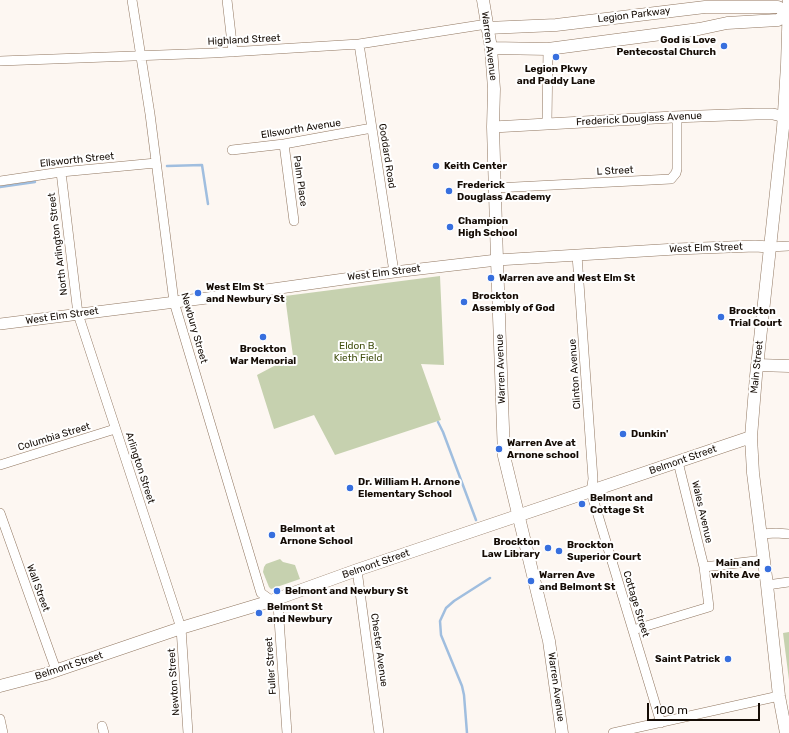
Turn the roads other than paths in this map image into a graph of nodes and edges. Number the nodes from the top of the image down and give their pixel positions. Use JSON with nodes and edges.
{"nodes":[{"id":1,"x":132,"y":0,"type":"edge"},
{"id":2,"x":227,"y":0,"type":"edge"},
{"id":3,"x":482,"y":0,"type":"edge"},
{"id":4,"x":789,"y":0,"type":"edge"},
{"id":5,"x":716,"y":7,"type":"junction"},
{"id":6,"x":789,"y":13,"type":"edge"},
{"id":7,"x":718,"y":25,"type":"junction"},
{"id":8,"x":487,"y":26,"type":"junction"},
{"id":9,"x":540,"y":27,"type":"junction"},
{"id":10,"x":359,"y":44,"type":"junction"},
{"id":11,"x":491,"y":48,"type":"junction"},
{"id":12,"x":545,"y":48,"type":"junction"},
{"id":13,"x":233,"y":52,"type":"junction"},
{"id":14,"x":141,"y":55,"type":"junction"},
{"id":15,"x":0,"y":61,"type":"edge"},
{"id":16,"x":788,"y":71,"type":"edge"},
{"id":17,"x":677,"y":117,"type":"junction"},
{"id":18,"x":786,"y":117,"type":"edge"},
{"id":19,"x":547,"y":123,"type":"junction"},
{"id":20,"x":493,"y":127,"type":"junction"},
{"id":21,"x":372,"y":128,"type":"junction"},
{"id":22,"x":284,"y":144,"type":"junction"},
{"id":23,"x":232,"y":150,"type":"dead end"},
{"id":24,"x":156,"y":163,"type":"junction"},
{"id":25,"x":61,"y":172,"type":"junction"},
{"id":26,"x":0,"y":181,"type":"edge"},
{"id":27,"x":495,"y":188,"type":"junction"},
{"id":28,"x":294,"y":221,"type":"dead end"},
{"id":29,"x":789,"y":246,"type":"edge"},
{"id":30,"x":769,"y":247,"type":"junction"},
{"id":31,"x":577,"y":254,"type":"junction"},
{"id":32,"x":497,"y":260,"type":"junction"},
{"id":33,"x":394,"y":272,"type":"junction"},
{"id":34,"x":174,"y":302,"type":"junction"},
{"id":35,"x":78,"y":314,"type":"junction"},
{"id":36,"x":0,"y":324,"type":"edge"},
{"id":37,"x":757,"y":365,"type":"junction"},
{"id":38,"x":789,"y":366,"type":"edge"},
{"id":39,"x":115,"y":429,"type":"junction"},
{"id":40,"x":751,"y":437,"type":"junction"},
{"id":41,"x":678,"y":462,"type":"junction"},
{"id":42,"x":0,"y":465,"type":"edge"},
{"id":43,"x":591,"y":492,"type":"junction"},
{"id":44,"x":0,"y":513,"type":"edge"},
{"id":45,"x":519,"y":516,"type":"junction"},
{"id":46,"x":761,"y":534,"type":"junction"},
{"id":47,"x":789,"y":534,"type":"edge"},
{"id":48,"x":764,"y":560,"type":"junction"},
{"id":49,"x":704,"y":567,"type":"junction"},
{"id":50,"x":358,"y":570,"type":"junction"},
{"id":51,"x":789,"y":582,"type":"edge"},
{"id":52,"x":767,"y":585,"type":"junction"},
{"id":53,"x":271,"y":601,"type":"junction"},
{"id":54,"x":181,"y":628,"type":"junction"},
{"id":55,"x":633,"y":630,"type":"junction"},
{"id":56,"x":56,"y":670,"type":"junction"},
{"id":57,"x":0,"y":686,"type":"edge"},
{"id":58,"x":779,"y":696,"type":"junction"},
{"id":59,"x":0,"y":719,"type":"edge"},
{"id":60,"x":661,"y":723,"type":"junction"},
{"id":61,"x":2,"y":733,"type":"edge"},
{"id":62,"x":188,"y":733,"type":"edge"},
{"id":63,"x":287,"y":733,"type":"edge"},
{"id":64,"x":379,"y":733,"type":"edge"},
{"id":65,"x":562,"y":733,"type":"edge"},
{"id":66,"x":613,"y":733,"type":"edge"},
{"id":67,"x":786,"y":733,"type":"edge"}],
"edges":[{"from":1,"to":14,"type":"street","name":"Newbury Street"},
{"from":2,"to":13,"type":"street"},
{"from":3,"to":8,"type":"main road","name":"Warren Avenue"},
{"from":4,"to":6,"type":"main road","name":"Main Street"},
{"from":5,"to":6,"type":"main road","name":"Legion Parkway"},
{"from":5,"to":7,"type":"main road"},
{"from":5,"to":9,"type":"main road","name":"Legion Parkway"},
{"from":6,"to":7,"type":"main road"},
{"from":6,"to":16,"type":"main road","name":"Main Street"},
{"from":7,"to":12,"type":"main road"},
{"from":8,"to":9,"type":"main road","name":"Legion Parkway"},
{"from":8,"to":10,"type":"street","name":"Highland Street"},
{"from":8,"to":11,"type":"main road","name":"Warren Avenue"},
{"from":9,"to":12,"type":"main road"},
{"from":10,"to":13,"type":"street","name":"Highland Street"},
{"from":10,"to":21,"type":"street","name":"Goddard Road"},
{"from":11,"to":12,"type":"main road"},
{"from":11,"to":20,"type":"main road","name":"Warren Avenue"},
{"from":12,"to":19,"type":"street"},
{"from":13,"to":14,"type":"street","name":"Highland Street"},
{"from":14,"to":15,"type":"street","name":"Highland Street"},
{"from":14,"to":24,"type":"street","name":"Newbury Street"},
{"from":16,"to":18,"type":"main road","name":"Main Street"},
{"from":17,"to":18,"type":"street","name":"Frederick Douglass Avenue"},
{"from":17,"to":19,"type":"street","name":"Frederick Douglass Avenue"},
{"from":17,"to":27,"type":"street","name":"L Street"},
{"from":18,"to":30,"type":"main road","name":"Main Street"},
{"from":19,"to":20,"type":"street","name":"Frederick Douglass Avenue"},
{"from":20,"to":27,"type":"main road","name":"Warren Avenue"},
{"from":21,"to":22,"type":"street","name":"Ellsworth Avenue"},
{"from":21,"to":33,"type":"street","name":"Goddard Road"},
{"from":22,"to":23,"type":"street","name":"Ellsworth Avenue"},
{"from":22,"to":28,"type":"street","name":"Palm Place"},
{"from":24,"to":25,"type":"street","name":"Ellsworth Street"},
{"from":24,"to":34,"type":"street","name":"Newbury Street"},
{"from":25,"to":26,"type":"street","name":"Ellsworth Street"},
{"from":25,"to":35,"type":"street","name":"North Arlington Street"},
{"from":27,"to":32,"type":"main road","name":"Warren Avenue"},
{"from":29,"to":30,"type":"street"},
{"from":30,"to":31,"type":"street","name":"West Elm Street"},
{"from":30,"to":37,"type":"main road","name":"Main Street"},
{"from":31,"to":32,"type":"street","name":"West Elm Street"},
{"from":31,"to":43,"type":"street","name":"Clinton Avenue"},
{"from":32,"to":33,"type":"street","name":"West Elm Street"},
{"from":32,"to":45,"type":"main road","name":"Warren Avenue"},
{"from":33,"to":34,"type":"street","name":"West Elm Street"},
{"from":34,"to":35,"type":"street","name":"West Elm Street"},
{"from":34,"to":53,"type":"street","name":"Newbury Street"},
{"from":35,"to":36,"type":"street","name":"West Elm Street"},
{"from":35,"to":39,"type":"street","name":"Arlington Street"},
{"from":37,"to":38,"type":"main road"},
{"from":37,"to":40,"type":"main road","name":"Main Street"},
{"from":39,"to":42,"type":"street","name":"Columbia Street"},
{"from":39,"to":54,"type":"street","name":"Arlington Street"},
{"from":40,"to":41,"type":"main road","name":"Belmont Street"},
{"from":40,"to":46,"type":"main road","name":"Main Street"},
{"from":41,"to":43,"type":"main road","name":"Belmont Street"},
{"from":41,"to":49,"type":"street","name":"Wales Avenue"},
{"from":43,"to":45,"type":"main road","name":"Belmont Street"},
{"from":43,"to":55,"type":"street","name":"Cottage Street"},
{"from":44,"to":56,"type":"street","name":"Wall Street"},
{"from":45,"to":50,"type":"main road","name":"Belmont Street"},
{"from":45,"to":65,"type":"main road","name":"Warren Avenue"},
{"from":46,"to":47,"type":"street"},
{"from":46,"to":48,"type":"main road","name":"Main Street"},
{"from":48,"to":49,"type":"street"},
{"from":48,"to":52,"type":"main road","name":"Main Street"},
{"from":49,"to":55,"type":"street","name":"Wales Avenue"},
{"from":50,"to":53,"type":"main road","name":"Belmont Street"},
{"from":50,"to":64,"type":"street","name":"Chester Avenue"},
{"from":51,"to":52,"type":"street"},
{"from":52,"to":58,"type":"main road","name":"Main Street"},
{"from":53,"to":54,"type":"main road","name":"Belmont Street"},
{"from":53,"to":63,"type":"street","name":"Fuller Street"},
{"from":54,"to":56,"type":"main road","name":"Belmont Street"},
{"from":54,"to":62,"type":"street","name":"Newton Street"},
{"from":55,"to":60,"type":"street","name":"Cottage Street"},
{"from":56,"to":57,"type":"main road","name":"Belmont Street"},
{"from":58,"to":60,"type":"street"},
{"from":58,"to":67,"type":"main road","name":"Main Street"},
{"from":59,"to":61,"type":"street"},
{"from":60,"to":66,"type":"street"}]}
